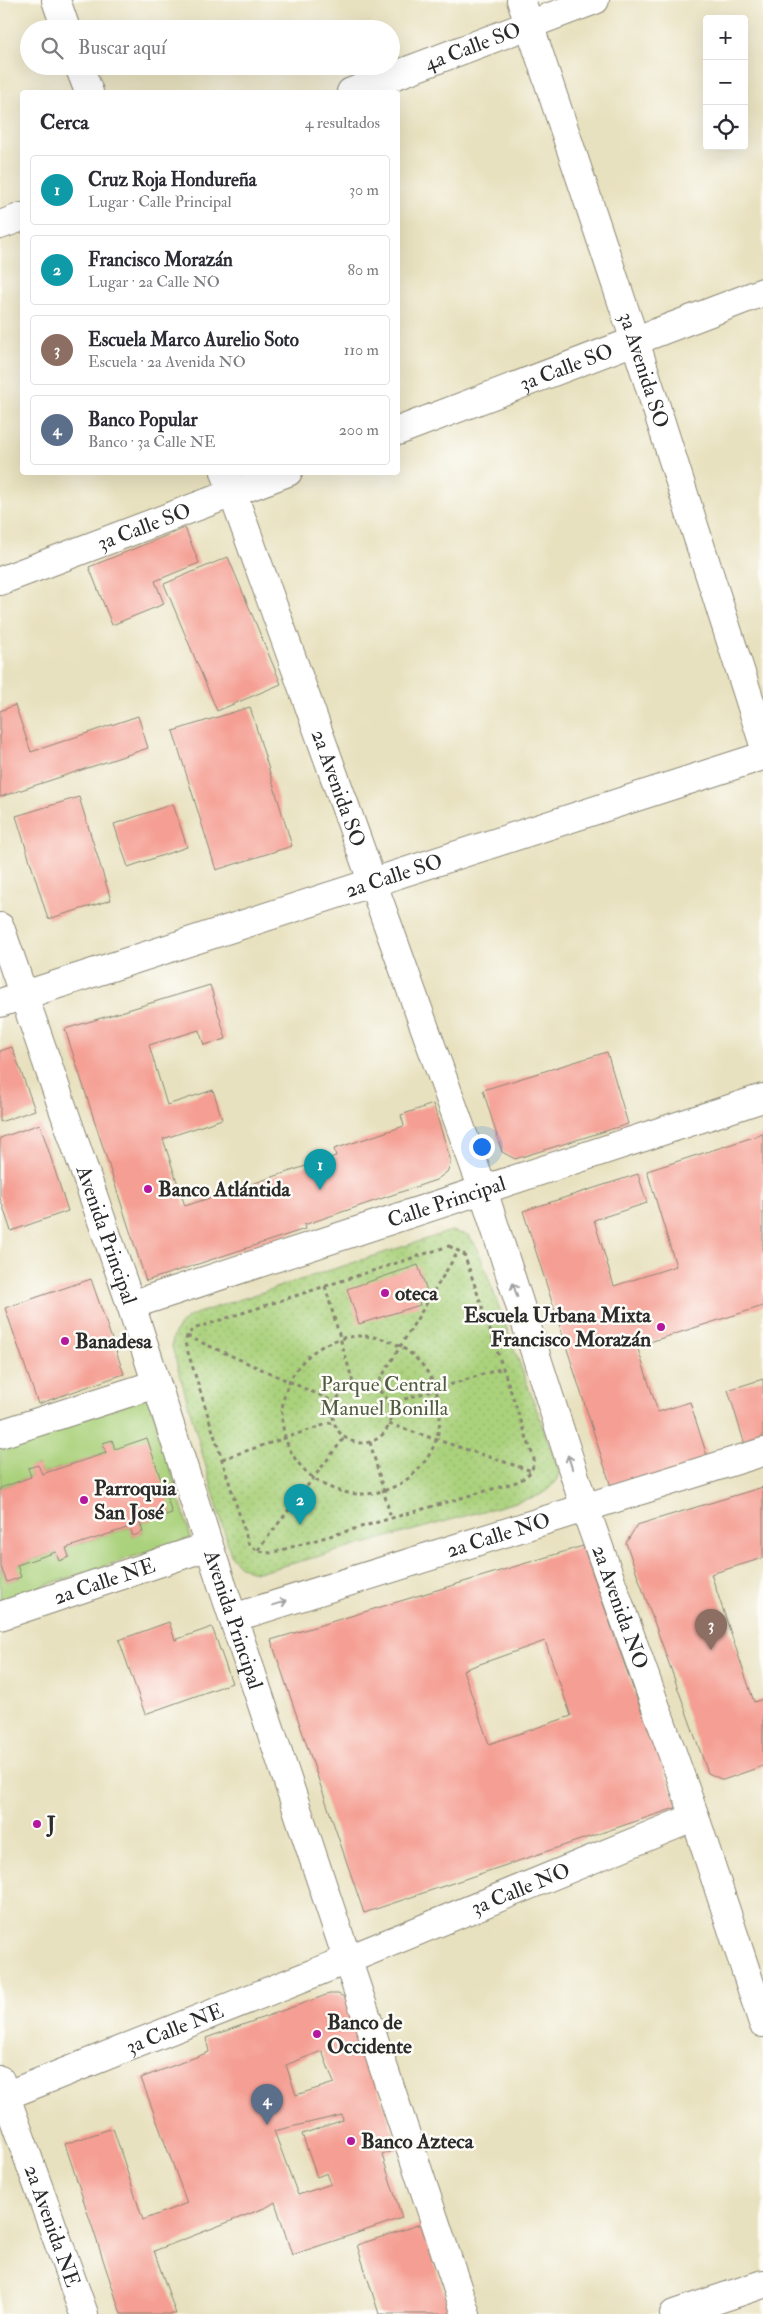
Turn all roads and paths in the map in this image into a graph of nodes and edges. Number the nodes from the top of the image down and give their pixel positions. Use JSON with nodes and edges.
{"nodes":[{"id":1,"x":56,"y":0,"type":"edge"},
{"id":2,"x":595,"y":0,"type":"edge"},
{"id":3,"x":525,"y":12,"type":"edge"},
{"id":4,"x":63,"y":20,"type":"edge"},
{"id":5,"x":400,"y":69,"type":"edge"},
{"id":6,"x":82,"y":75,"type":"edge"},
{"id":7,"x":388,"y":75,"type":"edge"},
{"id":8,"x":88,"y":90,"type":"edge"},
{"id":9,"x":355,"y":90,"type":"edge"},
{"id":10,"x":20,"y":218,"type":"edge"},
{"id":11,"x":0,"y":225,"type":"edge"},
{"id":12,"x":763,"y":292,"type":"edge"},
{"id":13,"x":635,"y":341,"type":"junction"},
{"id":14,"x":400,"y":430,"type":"edge"},
{"id":15,"x":272,"y":475,"type":"edge"},
{"id":16,"x":229,"y":483,"type":"edge"},
{"id":17,"x":0,"y":581,"type":"edge"},
{"id":18,"x":763,"y":742,"type":"edge"},
{"id":19,"x":763,"y":756,"type":"edge"},
{"id":20,"x":372,"y":882,"type":"junction"},
{"id":21,"x":0,"y":927,"type":"edge"},
{"id":22,"x":12,"y":999,"type":"edge"},
{"id":23,"x":763,"y":1098,"type":"edge"},
{"id":24,"x":483,"y":1190,"type":"junction"},
{"id":25,"x":459,"y":1250,"type":"junction"},
{"id":26,"x":325,"y":1286,"type":"junction"},
{"id":27,"x":131,"y":1305,"type":"junction"},
{"id":28,"x":187,"y":1336,"type":"junction"},
{"id":29,"x":341,"y":1338,"type":"junction"},
{"id":30,"x":401,"y":1346,"type":"junction"},
{"id":31,"x":503,"y":1368,"type":"junction"},
{"id":32,"x":288,"y":1383,"type":"junction"},
{"id":33,"x":156,"y":1384,"type":"junction"},
{"id":34,"x":354,"y":1386,"type":"junction"},
{"id":35,"x":375,"y":1388,"type":"junction"},
{"id":36,"x":436,"y":1389,"type":"junction"},
{"id":37,"x":335,"y":1402,"type":"junction"},
{"id":38,"x":389,"y":1404,"type":"junction"},
{"id":39,"x":333,"y":1422,"type":"junction"},
{"id":40,"x":389,"y":1424,"type":"junction"},
{"id":41,"x":0,"y":1434,"type":"edge"},
{"id":42,"x":285,"y":1438,"type":"junction"},
{"id":43,"x":344,"y":1438,"type":"junction"},
{"id":44,"x":436,"y":1439,"type":"junction"},
{"id":45,"x":370,"y":1442,"type":"junction"},
{"id":46,"x":763,"y":1452,"type":"edge"},
{"id":47,"x":222,"y":1459,"type":"junction"},
{"id":48,"x":532,"y":1471,"type":"junction"},
{"id":49,"x":312,"y":1478,"type":"junction"},
{"id":50,"x":383,"y":1491,"type":"junction"},
{"id":51,"x":585,"y":1508,"type":"junction"},
{"id":52,"x":391,"y":1518,"type":"junction"},
{"id":53,"x":209,"y":1546,"type":"junction"},
{"id":54,"x":258,"y":1551,"type":"junction"},
{"id":55,"x":0,"y":1616,"type":"edge"},
{"id":56,"x":233,"y":1618,"type":"junction"},
{"id":57,"x":695,"y":1817,"type":"junction"},
{"id":58,"x":348,"y":1960,"type":"junction"},
{"id":59,"x":763,"y":2023,"type":"edge"},
{"id":60,"x":2,"y":2091,"type":"edge"},
{"id":61,"x":763,"y":2284,"type":"edge"},
{"id":62,"x":84,"y":2314,"type":"edge"},
{"id":63,"x":466,"y":2314,"type":"edge"},
{"id":64,"x":674,"y":2314,"type":"edge"}],
"edges":[{"from":1,"to":4,"type":"street"},
{"from":2,"to":3,"type":"street","name":"4a Calle SO"},
{"from":3,"to":5,"type":"street","name":"4a Calle SO"},
{"from":3,"to":13,"type":"street","name":"3a Avenida SO"},
{"from":6,"to":8,"type":"street"},
{"from":7,"to":9,"type":"street","name":"4a Calle SO"},
{"from":10,"to":11,"type":"street"},
{"from":12,"to":13,"type":"street","name":"3a Calle SO"},
{"from":13,"to":14,"type":"street","name":"3a Calle SO"},
{"from":13,"to":18,"type":"street","name":"3a Avenida SO"},
{"from":15,"to":16,"type":"street","name":"3a Calle SO"},
{"from":16,"to":17,"type":"street","name":"3a Calle SO"},
{"from":16,"to":20,"type":"street","name":"2a Avenida SO"},
{"from":19,"to":20,"type":"street","name":"2a Calle SO"},
{"from":20,"to":22,"type":"street","name":"2a Calle SO"},
{"from":20,"to":24,"type":"street","name":"2a Avenida SO"},
{"from":21,"to":22,"type":"street","name":"Avenida Principal"},
{"from":22,"to":27,"type":"street","name":"Avenida Principal"},
{"from":23,"to":24,"type":"street","name":"Calle Principal"},
{"from":24,"to":27,"type":"street","name":"Calle Principal"},
{"from":51,"to":24,"type":"street","name":"2a Avenida NO","one_way":true},
{"from":25,"to":26,"type":"path"},
{"from":25,"to":30,"type":"path"},
{"from":25,"to":31,"type":"path"},
{"from":26,"to":28,"type":"path"},
{"from":26,"to":29,"type":"path"},
{"from":27,"to":33,"type":"street","name":"Avenida Principal"},
{"from":28,"to":32,"type":"path"},
{"from":28,"to":47,"type":"path"},
{"from":29,"to":30,"type":"path"},
{"from":29,"to":32,"type":"path"},
{"from":29,"to":34,"type":"path"},
{"from":30,"to":35,"type":"path"},
{"from":30,"to":36,"type":"path"},
{"from":31,"to":36,"type":"path"},
{"from":31,"to":48,"type":"path"},
{"from":32,"to":37,"type":"path"},
{"from":32,"to":42,"type":"path"},
{"from":33,"to":41,"type":"street"},
{"from":33,"to":53,"type":"street","name":"Avenida Principal"},
{"from":34,"to":35,"type":"path"},
{"from":34,"to":37,"type":"path"},
{"from":35,"to":38,"type":"path"},
{"from":36,"to":38,"type":"path"},
{"from":36,"to":44,"type":"path"},
{"from":37,"to":39,"type":"path"},
{"from":38,"to":40,"type":"path"},
{"from":39,"to":42,"type":"path"},
{"from":39,"to":43,"type":"path"},
{"from":40,"to":44,"type":"path"},
{"from":40,"to":45,"type":"path"},
{"from":42,"to":47,"type":"path"},
{"from":42,"to":49,"type":"path"},
{"from":43,"to":45,"type":"path"},
{"from":43,"to":49,"type":"path"},
{"from":44,"to":48,"type":"path"},
{"from":44,"to":50,"type":"path"},
{"from":45,"to":50,"type":"path"},
{"from":46,"to":51,"type":"street","name":"2a Calle NO"},
{"from":47,"to":54,"type":"path"},
{"from":48,"to":52,"type":"path"},
{"from":49,"to":50,"type":"path"},
{"from":49,"to":54,"type":"path"},
{"from":50,"to":52,"type":"path"},
{"from":56,"to":51,"type":"street","name":"2a Calle NO","one_way":true},
{"from":51,"to":57,"type":"street","name":"2a Avenida NO"},
{"from":52,"to":54,"type":"path"},
{"from":53,"to":55,"type":"street","name":"2a Calle NE"},
{"from":53,"to":56,"type":"street","name":"Avenida Principal"},
{"from":56,"to":58,"type":"street","name":"Avenida Principal"},
{"from":57,"to":58,"type":"street","name":"3a Calle NO"},
{"from":57,"to":59,"type":"street","name":"2a Avenida NO"},
{"from":58,"to":60,"type":"street","name":"3a Calle NE"},
{"from":58,"to":63,"type":"street","name":"Avenida Principal"},
{"from":60,"to":62,"type":"street","name":"2a Avenida NE"},
{"from":61,"to":64,"type":"street"}]}
